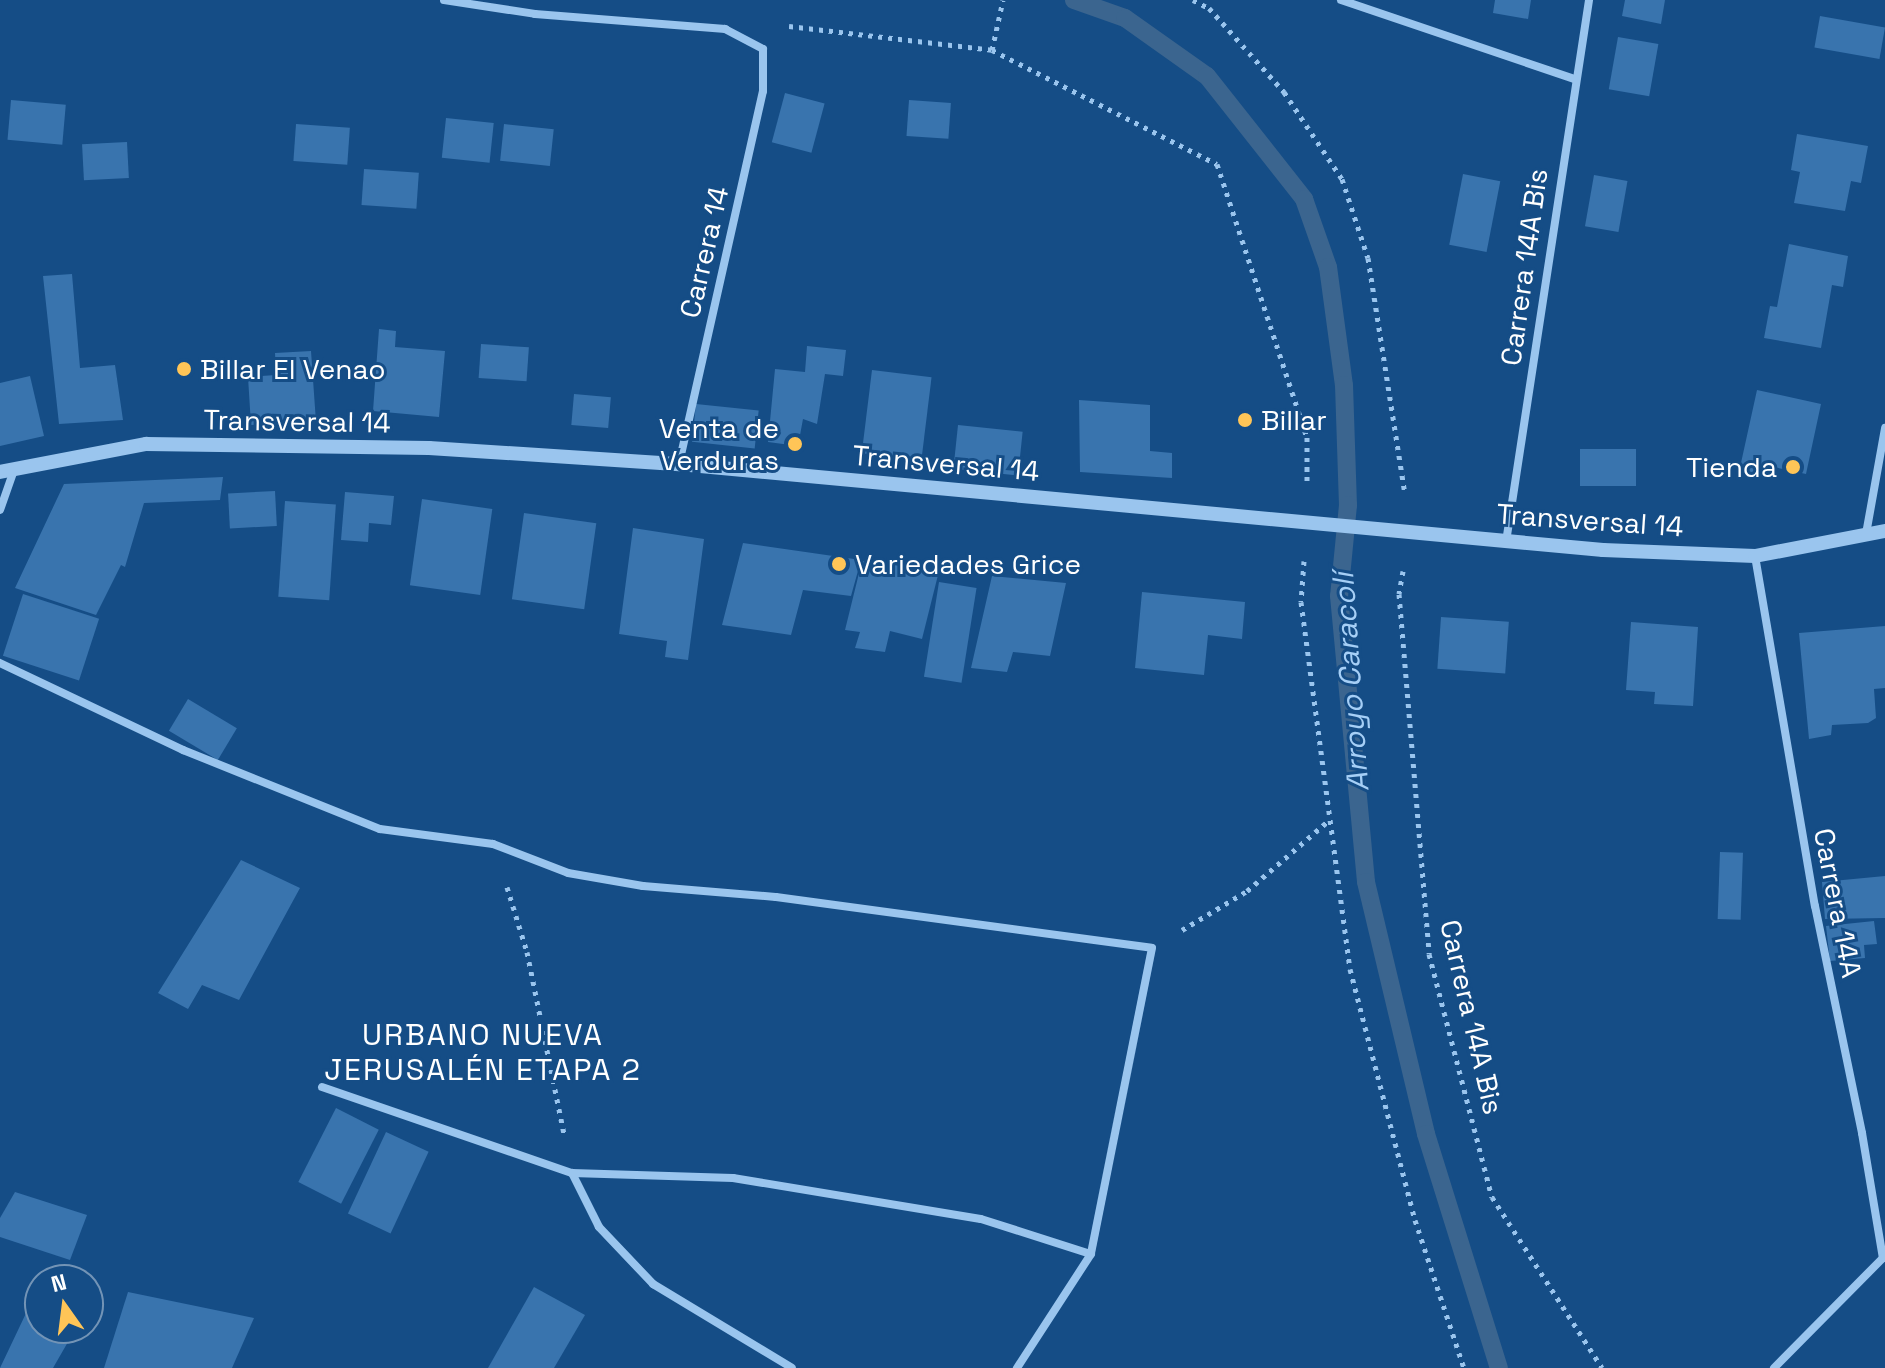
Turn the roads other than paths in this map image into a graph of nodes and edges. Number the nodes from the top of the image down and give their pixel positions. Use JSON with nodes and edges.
{"nodes":[{"id":1,"x":444,"y":0,"type":"edge"},
{"id":2,"x":1341,"y":0,"type":"edge"},
{"id":3,"x":1589,"y":0,"type":"edge"},
{"id":4,"x":1574,"y":79,"type":"junction"},
{"id":5,"x":1885,"y":428,"type":"edge"},
{"id":6,"x":679,"y":464,"type":"junction"},
{"id":7,"x":15,"y":467,"type":"junction"},
{"id":8,"x":0,"y":472,"type":"edge"},
{"id":9,"x":0,"y":510,"type":"edge"},
{"id":10,"x":1885,"y":531,"type":"edge"},
{"id":11,"x":1866,"y":534,"type":"junction"},
{"id":12,"x":1506,"y":542,"type":"junction"},
{"id":13,"x":1755,"y":556,"type":"junction"},
{"id":14,"x":0,"y":663,"type":"edge"},
{"id":15,"x":322,"y":1087,"type":"dead end"},
{"id":16,"x":572,"y":1173,"type":"junction"},
{"id":17,"x":1091,"y":1254,"type":"junction"},
{"id":18,"x":1884,"y":1257,"type":"edge"},
{"id":19,"x":792,"y":1368,"type":"edge"},
{"id":20,"x":1017,"y":1368,"type":"edge"},
{"id":21,"x":1774,"y":1368,"type":"edge"}],
"edges":[{"from":1,"to":6,"type":"street","name":"Carrera 14"},
{"from":2,"to":4,"type":"street"},
{"from":3,"to":4,"type":"street","name":"Carrera 14A Bis"},
{"from":4,"to":12,"type":"street","name":"Carrera 14A Bis"},
{"from":5,"to":11,"type":"street"},
{"from":6,"to":7,"type":"street","name":"Transversal 14"},
{"from":6,"to":12,"type":"street","name":"Transversal 14"},
{"from":7,"to":8,"type":"street","name":"Transversal 14"},
{"from":7,"to":9,"type":"street"},
{"from":10,"to":11,"type":"street","name":"Transversal 14"},
{"from":11,"to":13,"type":"street","name":"Transversal 14"},
{"from":12,"to":13,"type":"street","name":"Transversal 14"},
{"from":13,"to":18,"type":"street","name":"Carrera 14A"},
{"from":14,"to":17,"type":"street"},
{"from":15,"to":16,"type":"street"},
{"from":16,"to":17,"type":"street"},
{"from":16,"to":19,"type":"street"},
{"from":17,"to":20,"type":"street"},
{"from":18,"to":21,"type":"street"}]}
